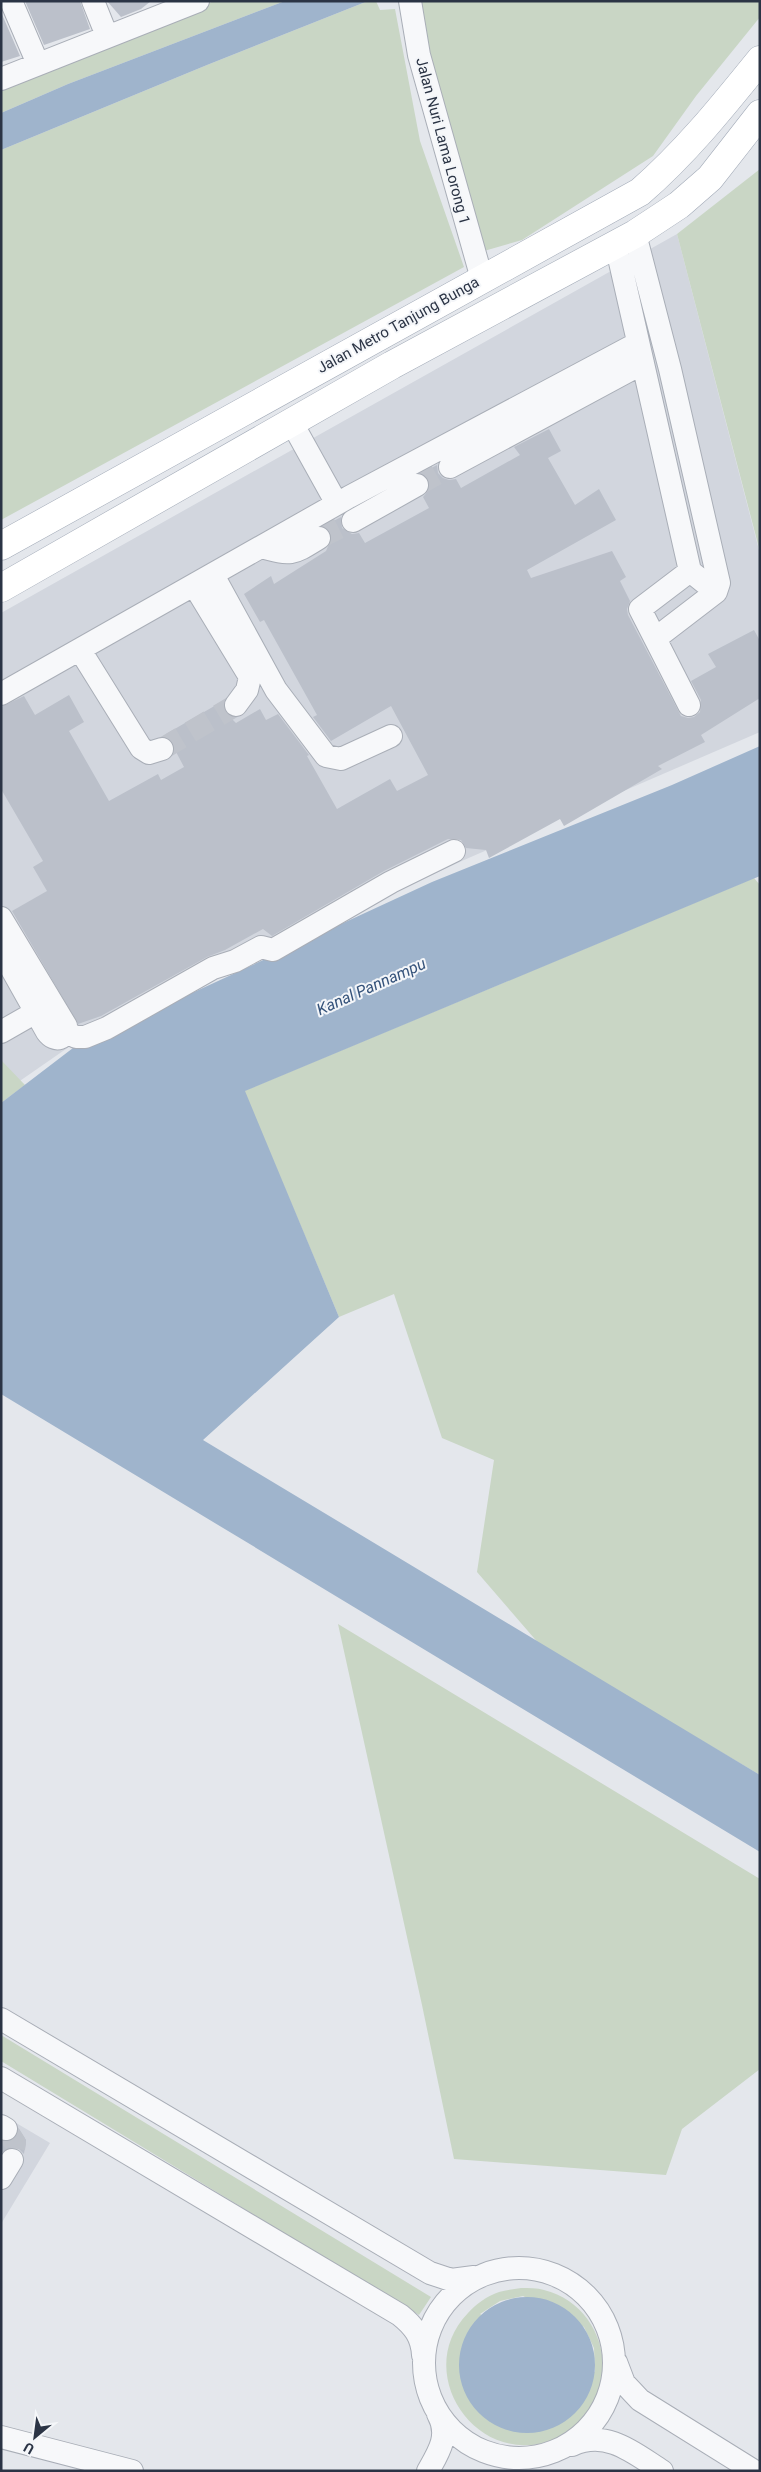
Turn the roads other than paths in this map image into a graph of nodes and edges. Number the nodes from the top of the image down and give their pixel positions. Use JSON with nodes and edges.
{"nodes":[{"id":1,"x":11,"y":1,"type":"edge"},
{"id":2,"x":94,"y":1,"type":"edge"},
{"id":3,"x":198,"y":1,"type":"edge"},
{"id":4,"x":410,"y":1,"type":"edge"},
{"id":5,"x":103,"y":26,"type":"dead end"},
{"id":6,"x":760,"y":60,"type":"edge"},
{"id":7,"x":38,"y":64,"type":"junction"},
{"id":8,"x":1,"y":79,"type":"edge"},
{"id":9,"x":760,"y":114,"type":"edge"},
{"id":10,"x":625,"y":240,"type":"junction"},
{"id":11,"x":482,"y":279,"type":"junction"},
{"id":12,"x":641,"y":353,"type":"junction"},
{"id":13,"x":280,"y":390,"type":"junction"},
{"id":14,"x":298,"y":420,"type":"junction"},
{"id":15,"x":450,"y":467,"type":"tunnel mouth"},
{"id":16,"x":417,"y":485,"type":"tunnel mouth"},
{"id":17,"x":343,"y":501,"type":"junction"},
{"id":18,"x":353,"y":521,"type":"tunnel mouth"},
{"id":19,"x":319,"y":538,"type":"tunnel mouth"},
{"id":20,"x":1,"y":546,"type":"edge"},
{"id":21,"x":262,"y":547,"type":"junction"},
{"id":22,"x":690,"y":571,"type":"junction"},
{"id":23,"x":204,"y":580,"type":"junction"},
{"id":24,"x":1,"y":588,"type":"edge"},
{"id":25,"x":716,"y":592,"type":"junction"},
{"id":26,"x":656,"y":638,"type":"junction"},
{"id":27,"x":80,"y":650,"type":"junction"},
{"id":28,"x":1,"y":694,"type":"edge"},
{"id":29,"x":236,"y":705,"type":"tunnel mouth"},
{"id":30,"x":690,"y":705,"type":"dead end"},
{"id":31,"x":392,"y":736,"type":"dead end"},
{"id":32,"x":162,"y":749,"type":"tunnel mouth"},
{"id":33,"x":454,"y":851,"type":"dead end"},
{"id":34,"x":1,"y":918,"type":"edge"},
{"id":35,"x":1,"y":950,"type":"edge"},
{"id":36,"x":9,"y":982,"type":"edge"},
{"id":37,"x":36,"y":1012,"type":"junction"},
{"id":38,"x":1,"y":1032,"type":"edge"},
{"id":39,"x":66,"y":1032,"type":"junction"},
{"id":40,"x":1,"y":2019,"type":"edge"},
{"id":41,"x":1,"y":2078,"type":"edge"},
{"id":42,"x":484,"y":2274,"type":"junction"},
{"id":43,"x":614,"y":2351,"type":"junction"},
{"id":44,"x":423,"y":2366,"type":"junction"},
{"id":45,"x":432,"y":2403,"type":"junction"},
{"id":46,"x":1,"y":2438,"type":"edge"},
{"id":47,"x":561,"y":2450,"type":"junction"},
{"id":48,"x":527,"y":2459,"type":"junction"},
{"id":49,"x":132,"y":2471,"type":"edge"},
{"id":50,"x":428,"y":2471,"type":"edge"},
{"id":51,"x":485,"y":2471,"type":"edge"},
{"id":52,"x":662,"y":2471,"type":"edge"},
{"id":53,"x":754,"y":2471,"type":"edge"}],
"edges":[{"from":1,"to":7,"type":"street"},
{"from":2,"to":5,"type":"street"},
{"from":3,"to":7,"type":"street"},
{"from":4,"to":11,"type":"street","name":"Jalan Nuri Lama Lorong 1"},
{"from":6,"to":11,"type":"main road","name":"Jalan Metro Tanjung Bunga"},
{"from":7,"to":8,"type":"street"},
{"from":9,"to":10,"type":"main road"},
{"from":10,"to":12,"type":"street"},
{"from":10,"to":14,"type":"main road"},
{"from":10,"to":25,"type":"street"},
{"from":11,"to":13,"type":"main road","name":"Jalan Metro Tanjung Bunga"},
{"from":12,"to":15,"type":"street"},
{"from":12,"to":17,"type":"street"},
{"from":12,"to":22,"type":"street"},
{"from":13,"to":14,"type":"main road"},
{"from":13,"to":20,"type":"main road","name":"Jalan Metro Tanjung Bunga"},
{"from":14,"to":17,"type":"street"},
{"from":14,"to":24,"type":"main road"},
{"from":16,"to":18,"type":"street"},
{"from":17,"to":21,"type":"street"},
{"from":19,"to":21,"type":"street"},
{"from":21,"to":23,"type":"street"},
{"from":22,"to":25,"type":"street"},
{"from":22,"to":26,"type":"street"},
{"from":23,"to":27,"type":"street"},
{"from":23,"to":29,"type":"street"},
{"from":23,"to":31,"type":"street"},
{"from":25,"to":26,"type":"street"},
{"from":26,"to":30,"type":"street"},
{"from":27,"to":28,"type":"street"},
{"from":27,"to":32,"type":"street"},
{"from":33,"to":39,"type":"street"},
{"from":34,"to":39,"type":"street"},
{"from":35,"to":36,"type":"street"},
{"from":36,"to":37,"type":"street"},
{"from":37,"to":38,"type":"street"},
{"from":37,"to":39,"type":"street"},
{"from":40,"to":42,"type":"street"},
{"from":41,"to":44,"type":"street"},
{"from":42,"to":43,"type":"street"},
{"from":42,"to":44,"type":"street"},
{"from":43,"to":47,"type":"street"},
{"from":43,"to":53,"type":"street"},
{"from":44,"to":45,"type":"street"},
{"from":45,"to":48,"type":"street"},
{"from":45,"to":50,"type":"street"},
{"from":46,"to":49,"type":"street"},
{"from":47,"to":48,"type":"street"},
{"from":47,"to":52,"type":"street"},
{"from":48,"to":51,"type":"street"}]}
